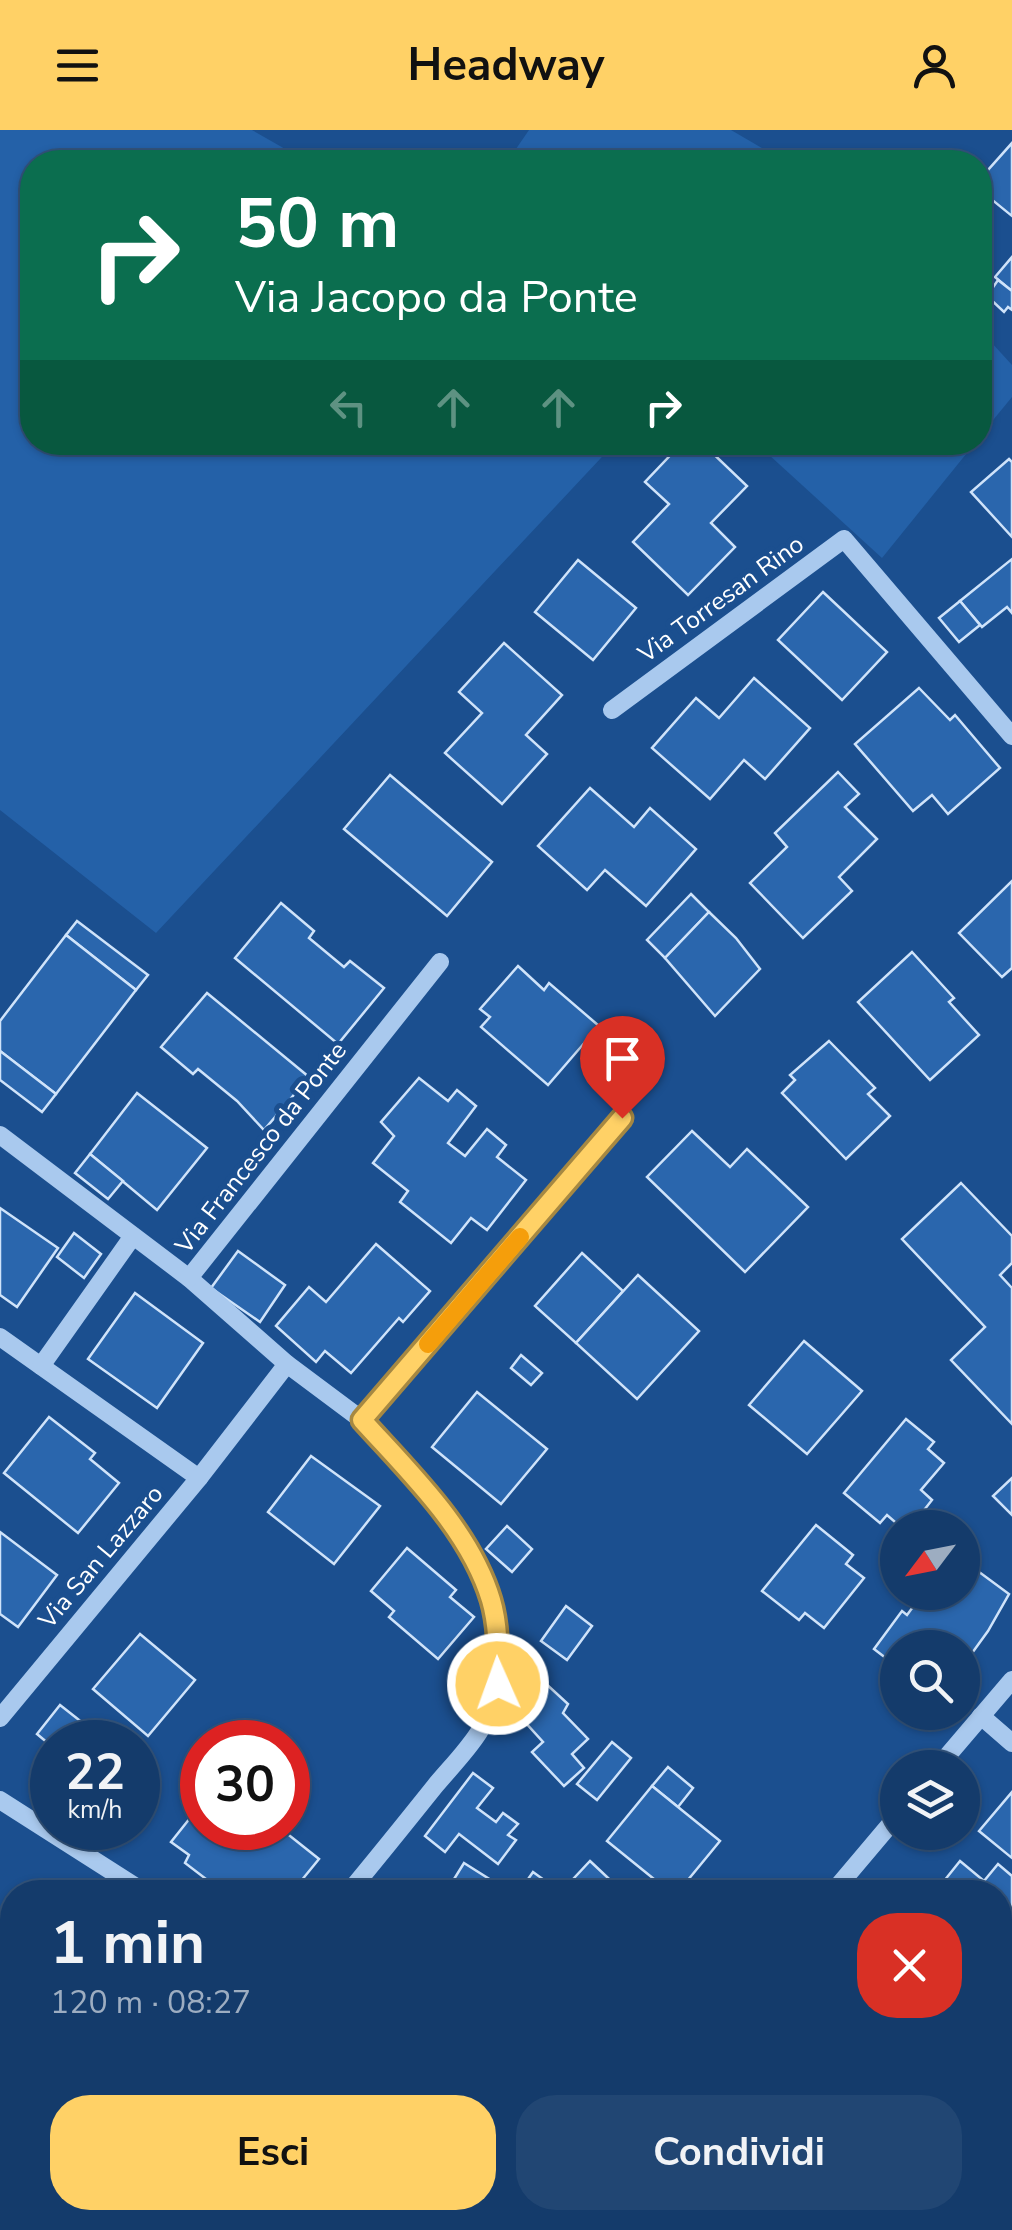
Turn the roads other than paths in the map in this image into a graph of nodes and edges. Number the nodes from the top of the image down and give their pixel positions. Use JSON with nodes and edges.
{"nodes":[{"id":1,"x":612,"y":710,"type":"dead end"},
{"id":2,"x":1012,"y":736,"type":"edge"},
{"id":3,"x":440,"y":962,"type":"dead end"},
{"id":4,"x":622,"y":1118,"type":"dead end"},
{"id":5,"x":0,"y":1135,"type":"edge"},
{"id":6,"x":133,"y":1236,"type":"junction"},
{"id":7,"x":189,"y":1278,"type":"junction"},
{"id":8,"x":0,"y":1337,"type":"edge"},
{"id":9,"x":287,"y":1364,"type":"junction"},
{"id":10,"x":41,"y":1366,"type":"junction"},
{"id":11,"x":362,"y":1420,"type":"junction"},
{"id":12,"x":200,"y":1478,"type":"junction"},
{"id":13,"x":1012,"y":1680,"type":"edge"},
{"id":14,"x":981,"y":1716,"type":"junction"},
{"id":15,"x":0,"y":1718,"type":"edge"},
{"id":16,"x":1012,"y":1743,"type":"edge"},
{"id":17,"x":952,"y":1750,"type":"edge"},
{"id":18,"x":0,"y":1800,"type":"edge"},
{"id":19,"x":880,"y":1836,"type":"edge"},
{"id":20,"x":125,"y":1880,"type":"edge"},
{"id":21,"x":359,"y":1880,"type":"edge"},
{"id":22,"x":843,"y":1880,"type":"edge"}],
"edges":[{"from":1,"to":2,"type":"street","name":"Via Torresan Rino"},
{"from":3,"to":7,"type":"street","name":"Via Francesco da Ponte"},
{"from":4,"to":11,"type":"street"},
{"from":5,"to":6,"type":"street"},
{"from":6,"to":7,"type":"street","name":"Via Francesco da Ponte"},
{"from":6,"to":10,"type":"street","name":"Via Francesco da Ponte"},
{"from":7,"to":9,"type":"street"},
{"from":8,"to":10,"type":"street","name":"Via San Lazzaro"},
{"from":9,"to":11,"type":"street"},
{"from":9,"to":12,"type":"street"},
{"from":10,"to":12,"type":"street","name":"Via San Lazzaro"},
{"from":11,"to":21,"type":"street"},
{"from":12,"to":15,"type":"street","name":"Via San Lazzaro"},
{"from":13,"to":14,"type":"street"},
{"from":14,"to":16,"type":"street"},
{"from":14,"to":17,"type":"street"},
{"from":18,"to":20,"type":"street"},
{"from":19,"to":22,"type":"street"}]}
